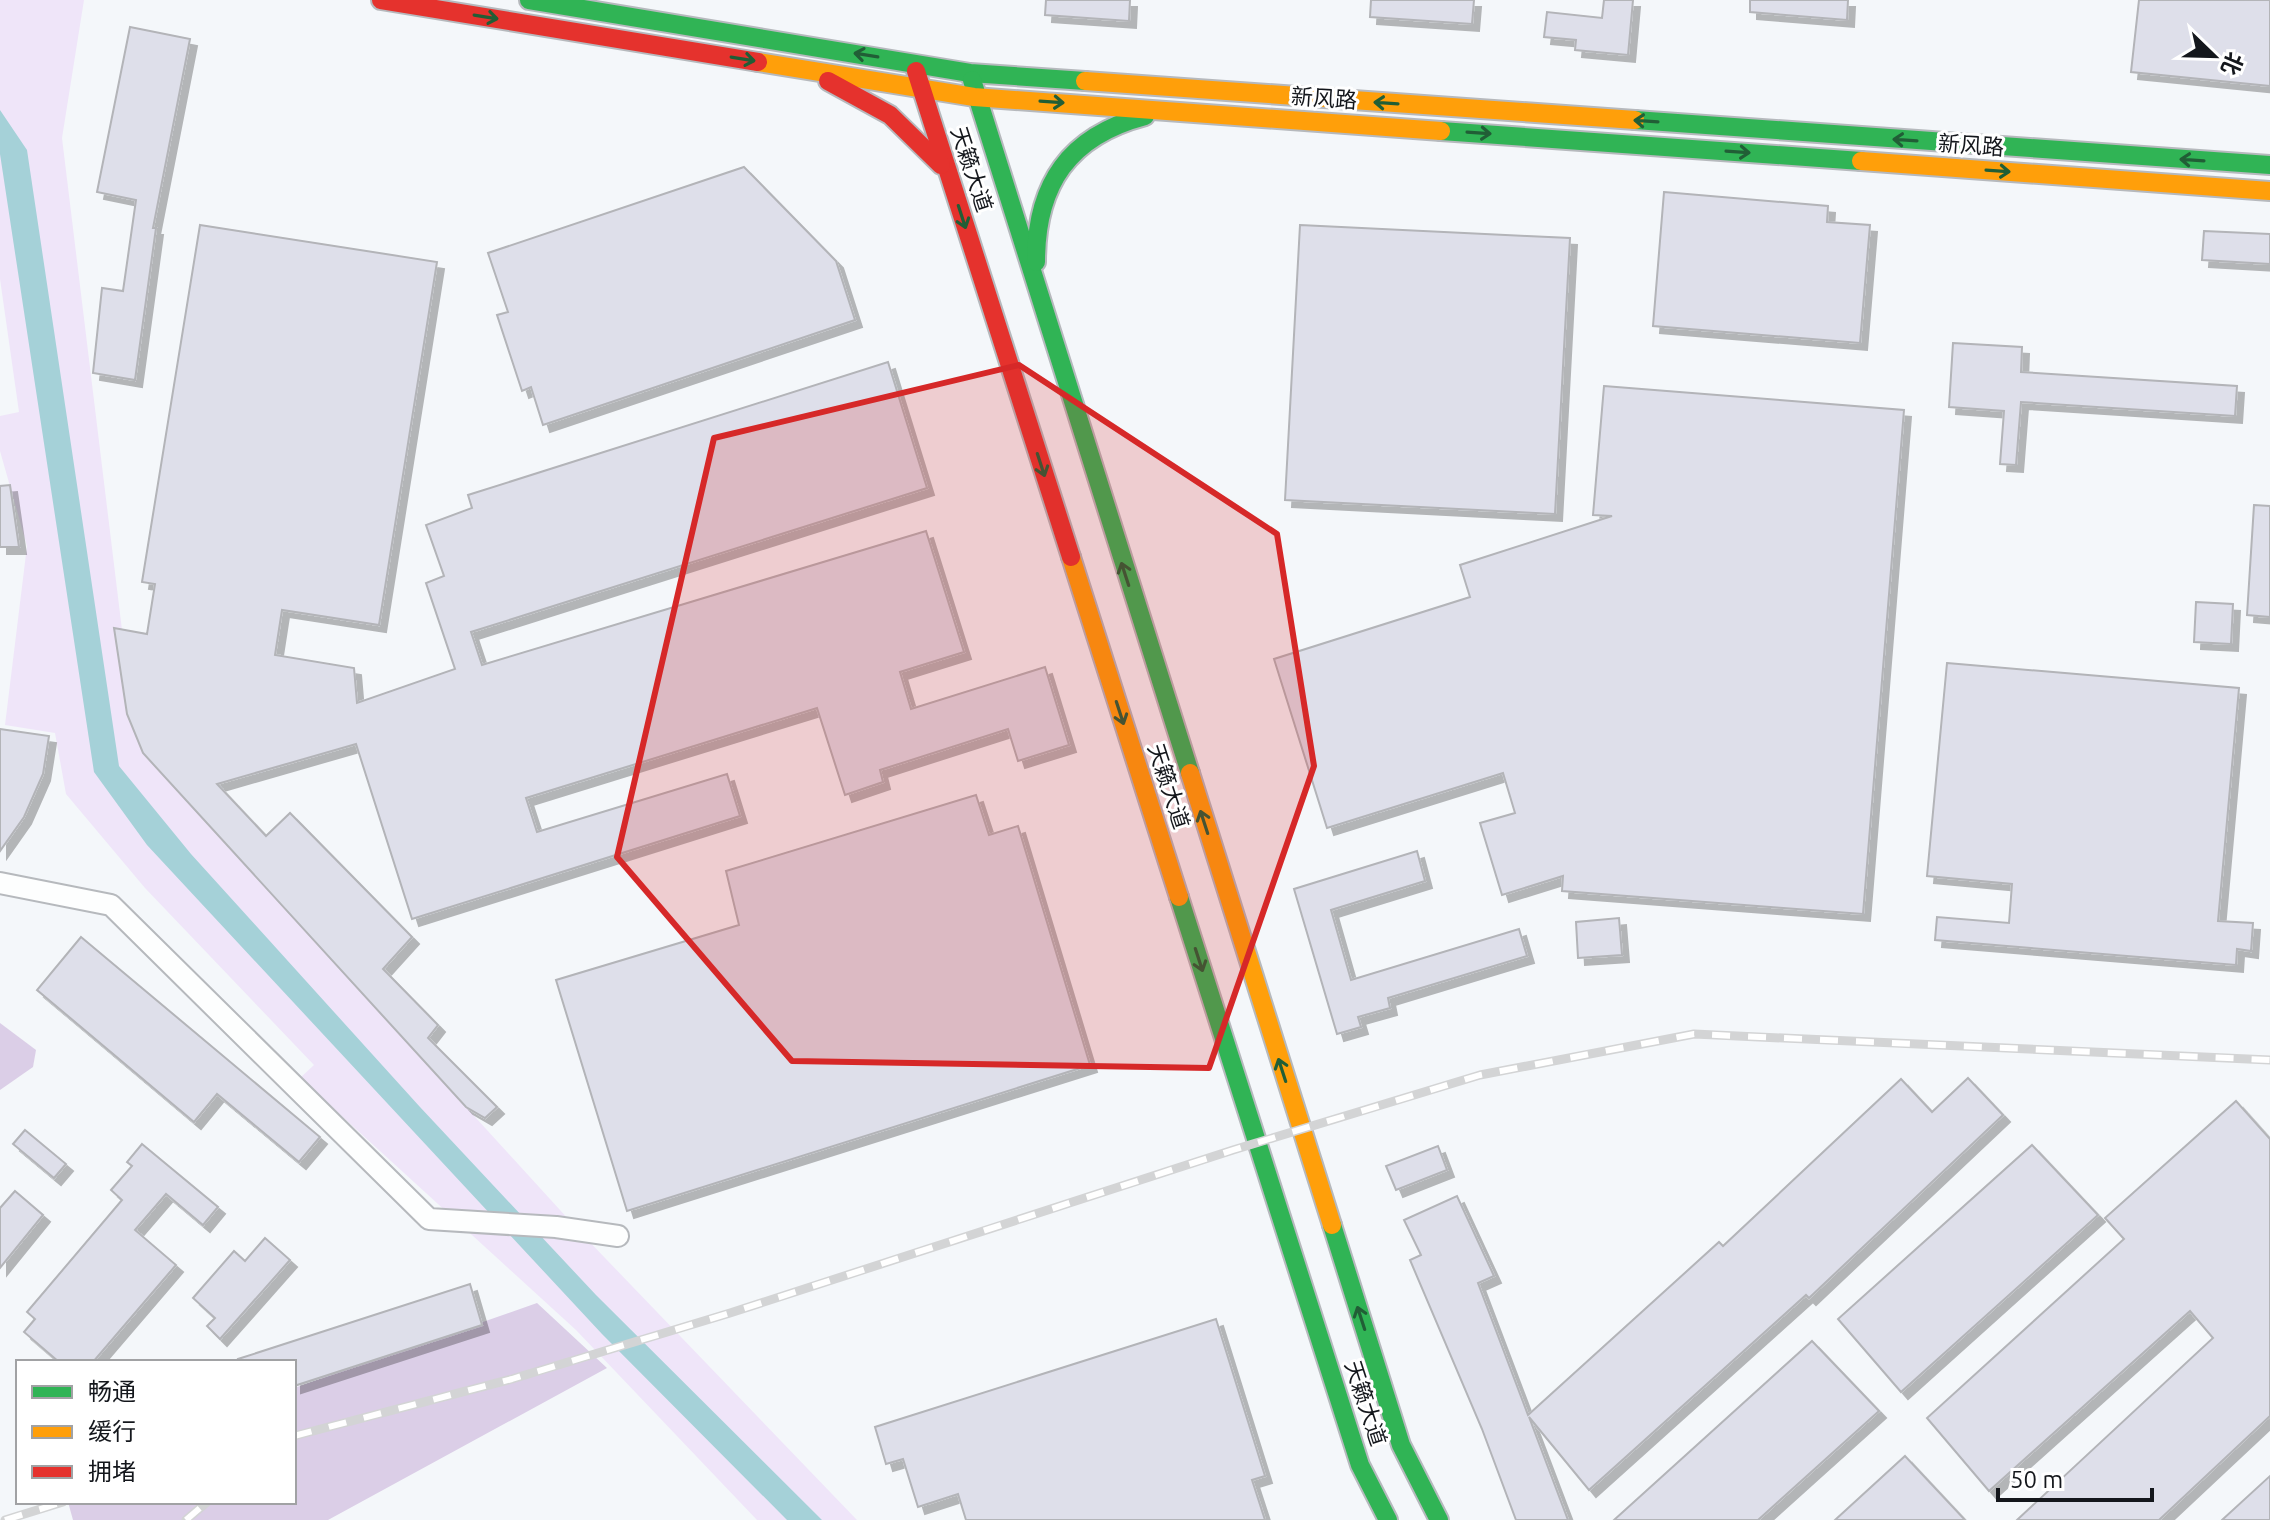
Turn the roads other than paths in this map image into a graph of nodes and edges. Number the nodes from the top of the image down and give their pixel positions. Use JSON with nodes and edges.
{"nodes":[{"id":1,"x":381,"y":0,"type":"edge"},
{"id":2,"x":529,"y":0,"type":"edge"},
{"id":3,"x":914,"y":63,"type":"junction"},
{"id":4,"x":782,"y":65,"type":"junction"},
{"id":5,"x":970,"y":73,"type":"junction"},
{"id":6,"x":920,"y":87,"type":"junction"},
{"id":7,"x":974,"y":97,"type":"junction"},
{"id":8,"x":1172,"y":111,"type":"junction"},
{"id":9,"x":2270,"y":165,"type":"edge"},
{"id":10,"x":948,"y":174,"type":"junction"},
{"id":11,"x":2270,"y":191,"type":"edge"},
{"id":12,"x":1039,"y":303,"type":"junction"},
{"id":13,"x":0,"y":883,"type":"edge"},
{"id":14,"x":618,"y":1236,"type":"dead end"},
{"id":15,"x":1388,"y":1520,"type":"edge"},
{"id":16,"x":1439,"y":1520,"type":"edge"}],
"edges":[{"from":1,"to":4,"type":"main road","name":"新风路","one_way":true},
{"from":3,"to":2,"type":"main road","name":"新风路","one_way":true},
{"from":3,"to":5,"type":"main road","name":"新风路"},
{"from":3,"to":6,"type":"main road","name":"天籁大道"},
{"from":4,"to":6,"type":"main road","name":"新风路"},
{"from":4,"to":10,"type":"main road"},
{"from":5,"to":7,"type":"main road","name":"天籁大道"},
{"from":9,"to":5,"type":"main road","name":"新风路","one_way":true},
{"from":6,"to":7,"type":"main road","name":"新风路"},
{"from":6,"to":10,"type":"main road","name":"天籁大道"},
{"from":7,"to":8,"type":"main road","name":"新风路","one_way":true},
{"from":7,"to":12,"type":"main road","name":"天籁大道"},
{"from":8,"to":11,"type":"main road","name":"新风路","one_way":true},
{"from":8,"to":12,"type":"main road"},
{"from":10,"to":15,"type":"main road","name":"天籁大道","one_way":true},
{"from":16,"to":12,"type":"main road","name":"天籁大道","one_way":true},
{"from":13,"to":14,"type":"street"}]}
